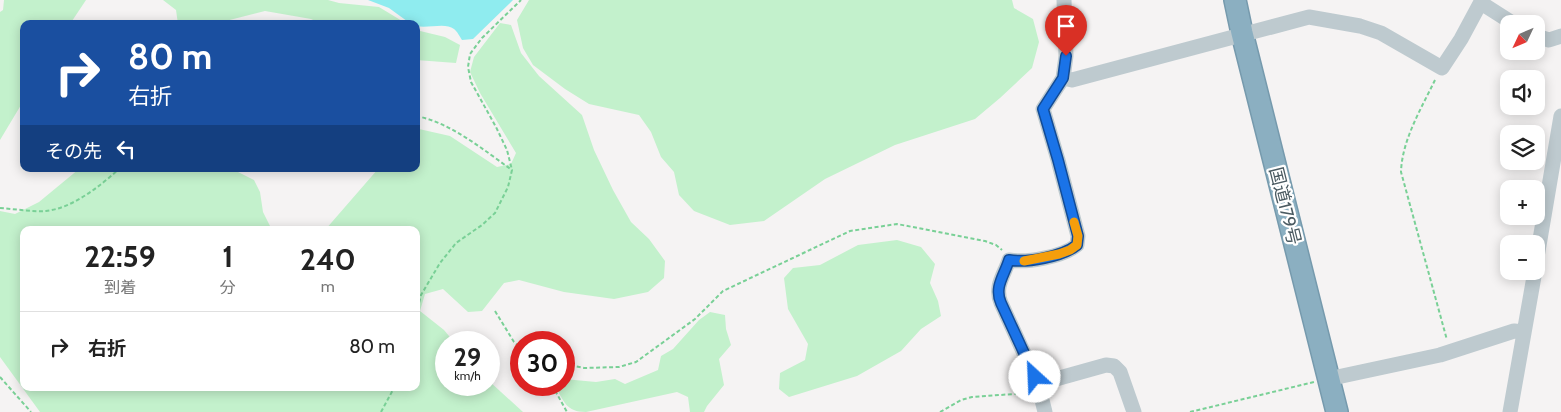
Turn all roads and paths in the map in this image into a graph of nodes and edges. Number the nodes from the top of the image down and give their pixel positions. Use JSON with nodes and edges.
{"nodes":[{"id":1,"x":520,"y":0,"type":"edge"},
{"id":2,"x":1064,"y":0,"type":"edge"},
{"id":3,"x":1235,"y":0,"type":"edge"},
{"id":4,"x":1481,"y":1,"type":"edge"},
{"id":5,"x":1501,"y":15,"type":"edge"},
{"id":6,"x":1242,"y":33,"type":"junction"},
{"id":7,"x":1561,"y":36,"type":"edge"},
{"id":8,"x":1545,"y":39,"type":"edge"},
{"id":9,"x":1442,"y":68,"type":"junction"},
{"id":10,"x":1063,"y":78,"type":"junction"},
{"id":11,"x":1561,"y":116,"type":"edge"},
{"id":12,"x":420,"y":117,"type":"edge"},
{"id":13,"x":512,"y":170,"type":"junction"},
{"id":14,"x":116,"y":172,"type":"edge"},
{"id":15,"x":0,"y":208,"type":"edge"},
{"id":16,"x":1541,"y":235,"type":"edge"},
{"id":17,"x":1009,"y":260,"type":"junction"},
{"id":18,"x":1533,"y":280,"type":"edge"},
{"id":19,"x":420,"y":299,"type":"edge"},
{"id":20,"x":495,"y":311,"type":"dead end"},
{"id":21,"x":1524,"y":332,"type":"junction"},
{"id":22,"x":510,"y":335,"type":"edge"},
{"id":23,"x":1450,"y":352,"type":"junction"},
{"id":24,"x":575,"y":366,"type":"edge"},
{"id":25,"x":0,"y":378,"type":"edge"},
{"id":26,"x":1328,"y":379,"type":"junction"},
{"id":27,"x":1039,"y":388,"type":"junction"},
{"id":28,"x":392,"y":391,"type":"edge"},
{"id":29,"x":558,"y":396,"type":"edge"},
{"id":30,"x":31,"y":412,"type":"edge"},
{"id":31,"x":381,"y":412,"type":"edge"},
{"id":32,"x":567,"y":412,"type":"edge"},
{"id":33,"x":940,"y":412,"type":"edge"},
{"id":34,"x":1045,"y":412,"type":"edge"},
{"id":35,"x":1134,"y":412,"type":"edge"},
{"id":36,"x":1190,"y":412,"type":"edge"},
{"id":37,"x":1337,"y":412,"type":"edge"},
{"id":38,"x":1510,"y":412,"type":"edge"}],
"edges":[{"from":1,"to":13,"type":"path"},
{"from":2,"to":10,"type":"street"},
{"from":3,"to":6,"type":"highway","name":"国道179号"},
{"from":4,"to":5,"type":"street"},
{"from":4,"to":9,"type":"street"},
{"from":6,"to":9,"type":"street"},
{"from":6,"to":10,"type":"street"},
{"from":6,"to":26,"type":"highway","name":"国道179号"},
{"from":7,"to":8,"type":"street"},
{"from":9,"to":23,"type":"path"},
{"from":10,"to":17,"type":"street"},
{"from":11,"to":16,"type":"street"},
{"from":12,"to":13,"type":"path"},
{"from":13,"to":19,"type":"path"},
{"from":14,"to":15,"type":"path"},
{"from":17,"to":24,"type":"path"},
{"from":17,"to":27,"type":"street"},
{"from":18,"to":21,"type":"street"},
{"from":20,"to":22,"type":"path"},
{"from":21,"to":23,"type":"street"},
{"from":21,"to":38,"type":"street"},
{"from":23,"to":26,"type":"street"},
{"from":25,"to":30,"type":"path"},
{"from":26,"to":36,"type":"path"},
{"from":26,"to":37,"type":"highway","name":"国道179号"},
{"from":27,"to":33,"type":"path"},
{"from":27,"to":34,"type":"street"},
{"from":27,"to":35,"type":"street"},
{"from":28,"to":31,"type":"path"},
{"from":29,"to":32,"type":"path"}]}
